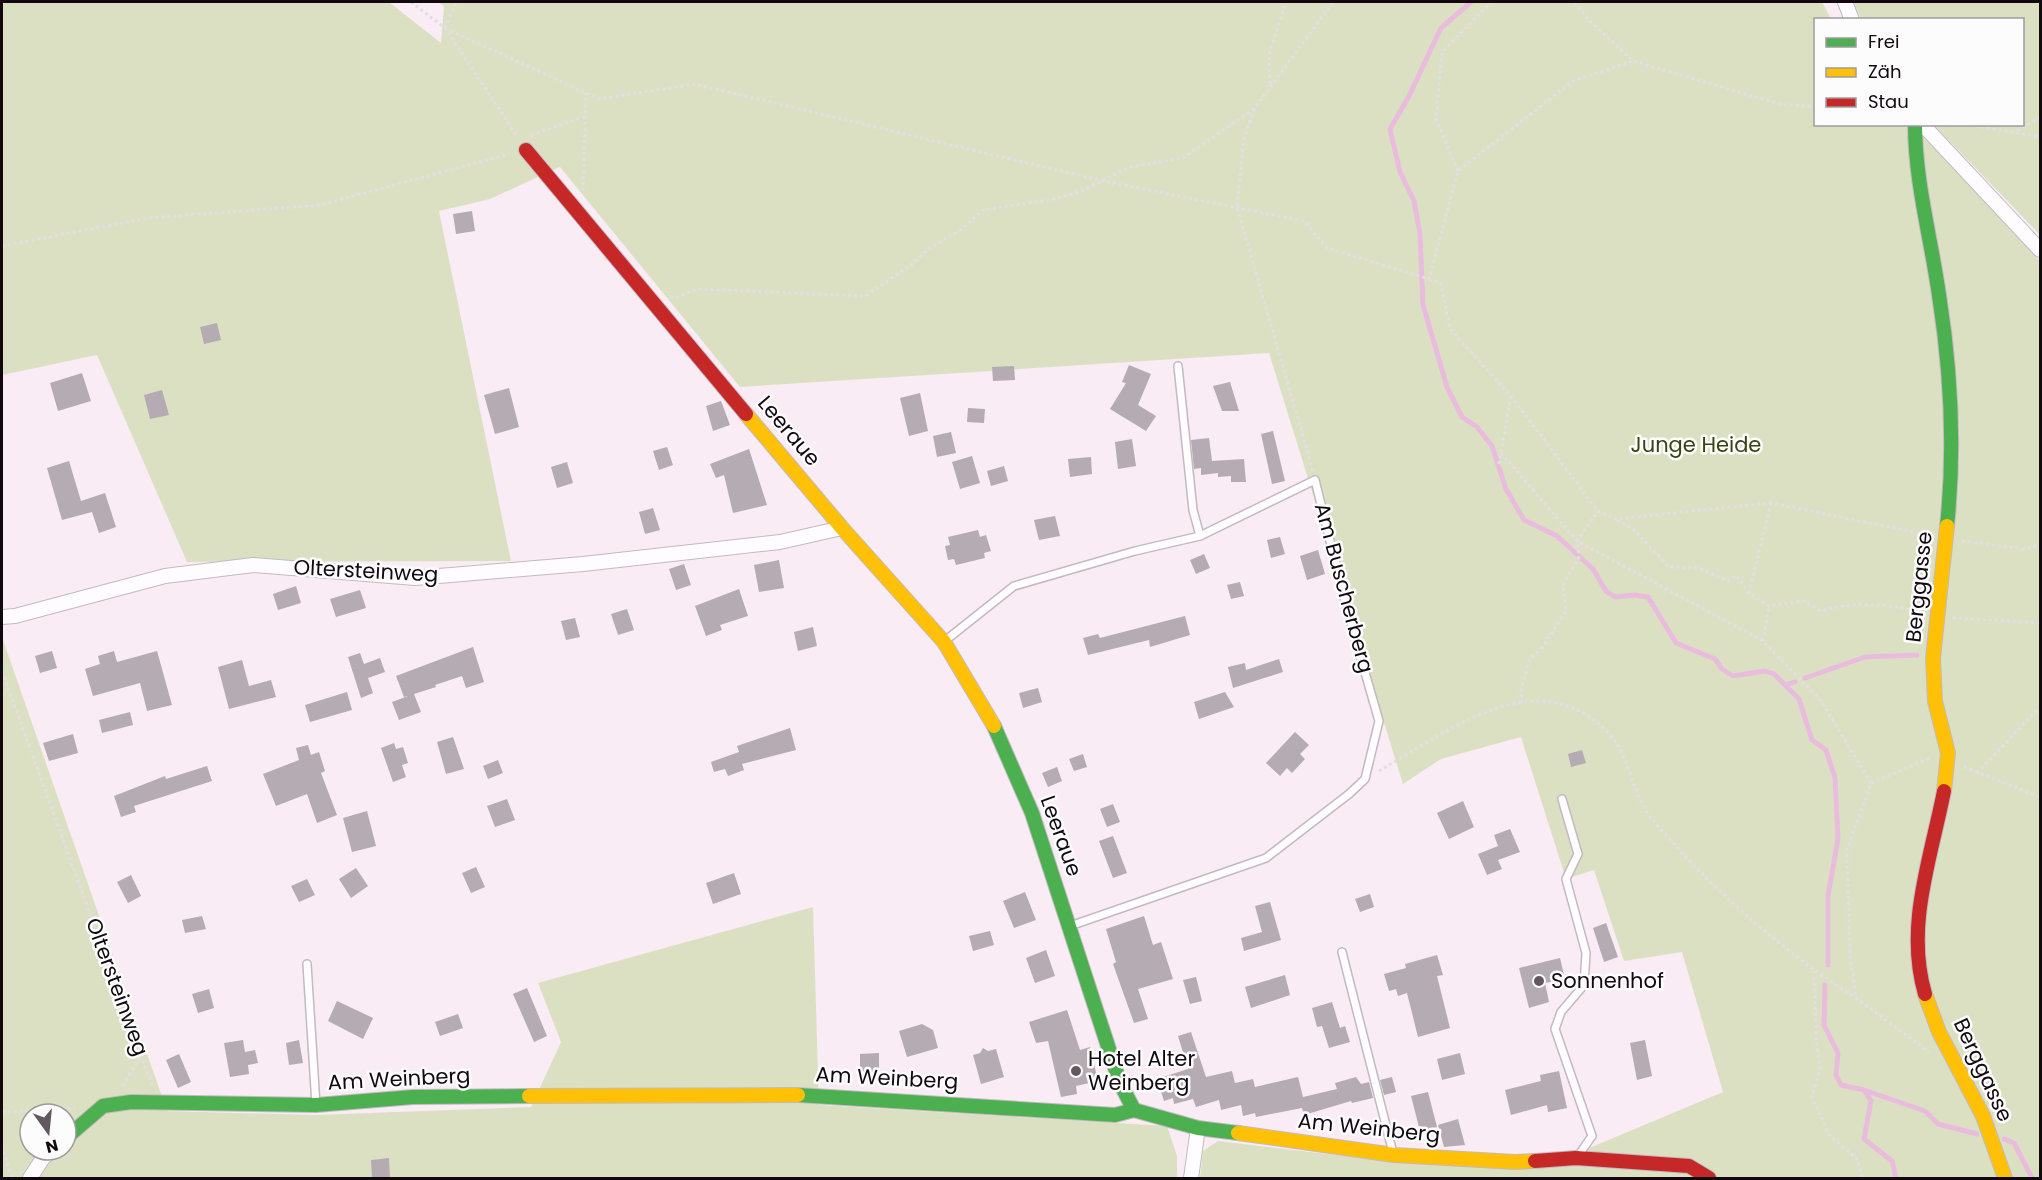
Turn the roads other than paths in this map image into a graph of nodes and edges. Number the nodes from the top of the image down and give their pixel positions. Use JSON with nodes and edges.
{"nodes":[{"id":1,"x":1845,"y":2,"type":"edge"},
{"id":2,"x":1851,"y":18,"type":"edge"},
{"id":3,"x":1915,"y":126,"type":"edge"},
{"id":4,"x":1924,"y":126,"type":"edge"},
{"id":5,"x":522,"y":144,"type":"road end"},
{"id":6,"x":2040,"y":250,"type":"edge"},
{"id":7,"x":1178,"y":366,"type":"dead end"},
{"id":8,"x":842,"y":528,"type":"junction"},
{"id":9,"x":1200,"y":536,"type":"junction"},
{"id":10,"x":2,"y":616,"type":"edge"},
{"id":11,"x":944,"y":642,"type":"junction"},
{"id":12,"x":1562,"y":799,"type":"dead end"},
{"id":13,"x":1070,"y":926,"type":"junction"},
{"id":14,"x":1342,"y":952,"type":"dead end"},
{"id":15,"x":307,"y":964,"type":"dead end"},
{"id":16,"x":316,"y":1105,"type":"junction"},
{"id":17,"x":1134,"y":1110,"type":"junction"},
{"id":18,"x":78,"y":1128,"type":"edge"},
{"id":19,"x":1198,"y":1128,"type":"junction"},
{"id":20,"x":1394,"y":1155,"type":"junction"},
{"id":21,"x":1576,"y":1158,"type":"junction"},
{"id":22,"x":41,"y":1162,"type":"edge"},
{"id":23,"x":30,"y":1179,"type":"edge"},
{"id":24,"x":1191,"y":1179,"type":"edge"},
{"id":25,"x":1709,"y":1179,"type":"edge"},
{"id":26,"x":2005,"y":1179,"type":"edge"}],
"edges":[{"from":1,"to":2,"type":"street"},
{"from":3,"to":26,"type":"street","name":"Berggasse"},
{"from":4,"to":6,"type":"street"},
{"from":5,"to":8,"type":"street","name":"Leeraue"},
{"from":7,"to":9,"type":"lane"},
{"from":8,"to":10,"type":"street","name":"Oltersteinweg"},
{"from":8,"to":11,"type":"street","name":"Leeraue"},
{"from":9,"to":11,"type":"lane","name":"Am Buscherberg"},
{"from":9,"to":13,"type":"lane","name":"Am Buscherberg"},
{"from":11,"to":13,"type":"street","name":"Leeraue"},
{"from":12,"to":21,"type":"lane"},
{"from":13,"to":17,"type":"street","name":"Leeraue"},
{"from":14,"to":20,"type":"lane"},
{"from":15,"to":16,"type":"lane"},
{"from":16,"to":17,"type":"street","name":"Am Weinberg"},
{"from":16,"to":18,"type":"street","name":"Am Weinberg"},
{"from":17,"to":19,"type":"street","name":"Am Weinberg"},
{"from":19,"to":20,"type":"street","name":"Am Weinberg"},
{"from":19,"to":24,"type":"street"},
{"from":20,"to":21,"type":"street","name":"Am Weinberg"},
{"from":21,"to":25,"type":"street","name":"Am Weinberg"},
{"from":22,"to":23,"type":"street"}]}
